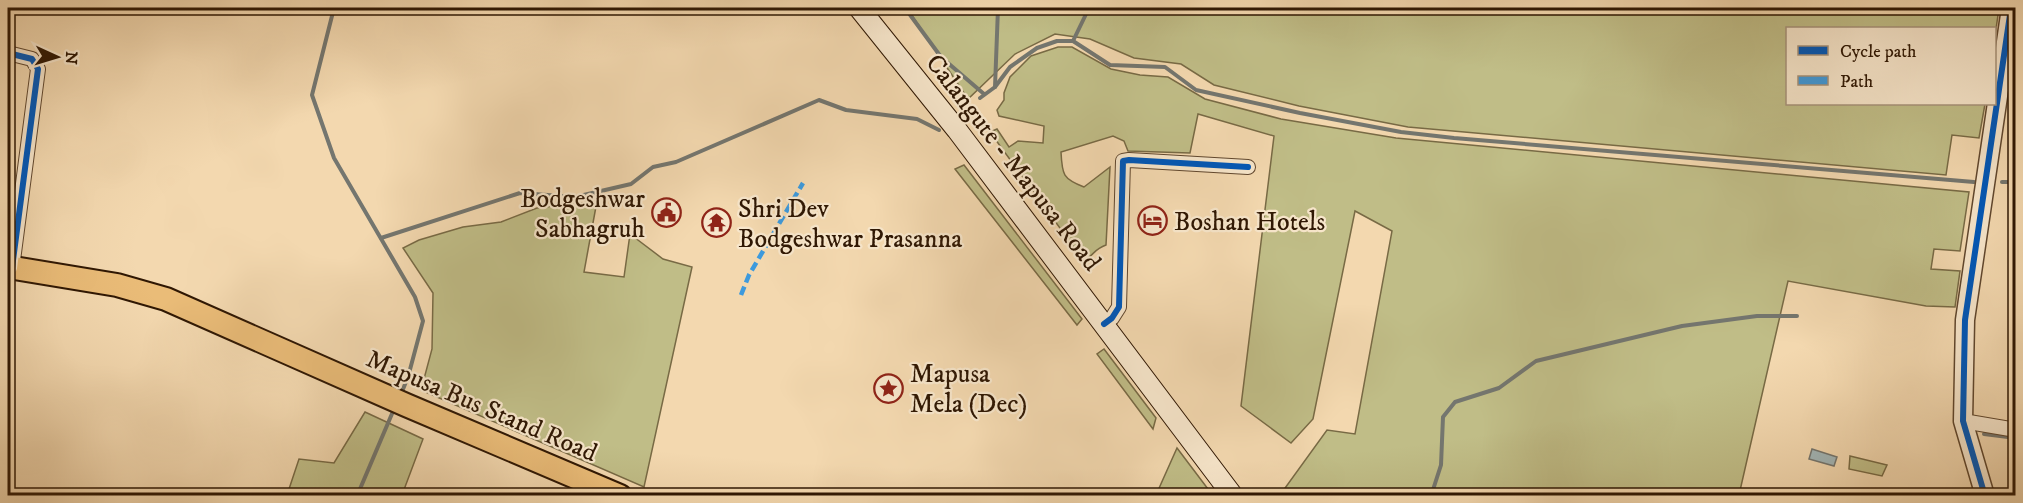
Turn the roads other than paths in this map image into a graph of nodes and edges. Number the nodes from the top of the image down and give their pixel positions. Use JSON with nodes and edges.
{"nodes":[{"id":1,"x":859,"y":8,"type":"edge"},
{"id":2,"x":875,"y":8,"type":"edge"},
{"id":3,"x":2011,"y":8,"type":"edge"},
{"id":4,"x":2012,"y":33,"type":"edge"},
{"id":5,"x":8,"y":53,"type":"edge"},
{"id":6,"x":1248,"y":167,"type":"dead end"},
{"id":7,"x":10,"y":268,"type":"edge"},
{"id":8,"x":1108,"y":321,"type":"junction"},
{"id":9,"x":321,"y":366,"type":"junction"},
{"id":10,"x":1963,"y":421,"type":"junction"},
{"id":11,"x":2016,"y":430,"type":"edge"},
{"id":12,"x":591,"y":495,"type":"edge"},
{"id":13,"x":620,"y":495,"type":"edge"},
{"id":14,"x":1233,"y":495,"type":"edge"},
{"id":15,"x":1244,"y":495,"type":"edge"},
{"id":16,"x":1985,"y":495,"type":"edge"}],
"edges":[{"from":1,"to":8,"type":"main road","name":"Calangute - Mapusa Road"},
{"from":2,"to":8,"type":"main road","name":"Calangute - Mapusa Road"},
{"from":3,"to":4,"type":"street"},
{"from":4,"to":10,"type":"street"},
{"from":5,"to":7,"type":"street"},
{"from":6,"to":8,"type":"street"},
{"from":7,"to":9,"type":"main road","name":"Mapusa Bus Stand Road"},
{"from":8,"to":14,"type":"main road","name":"Calangute - Mapusa Road"},
{"from":8,"to":15,"type":"main road","name":"Calangute - Mapusa Road"},
{"from":9,"to":12,"type":"main road","name":"Mapusa Bus Stand Road"},
{"from":9,"to":13,"type":"main road","name":"Mapusa Bus Stand Road"},
{"from":10,"to":11,"type":"street"},
{"from":10,"to":16,"type":"street"}]}
